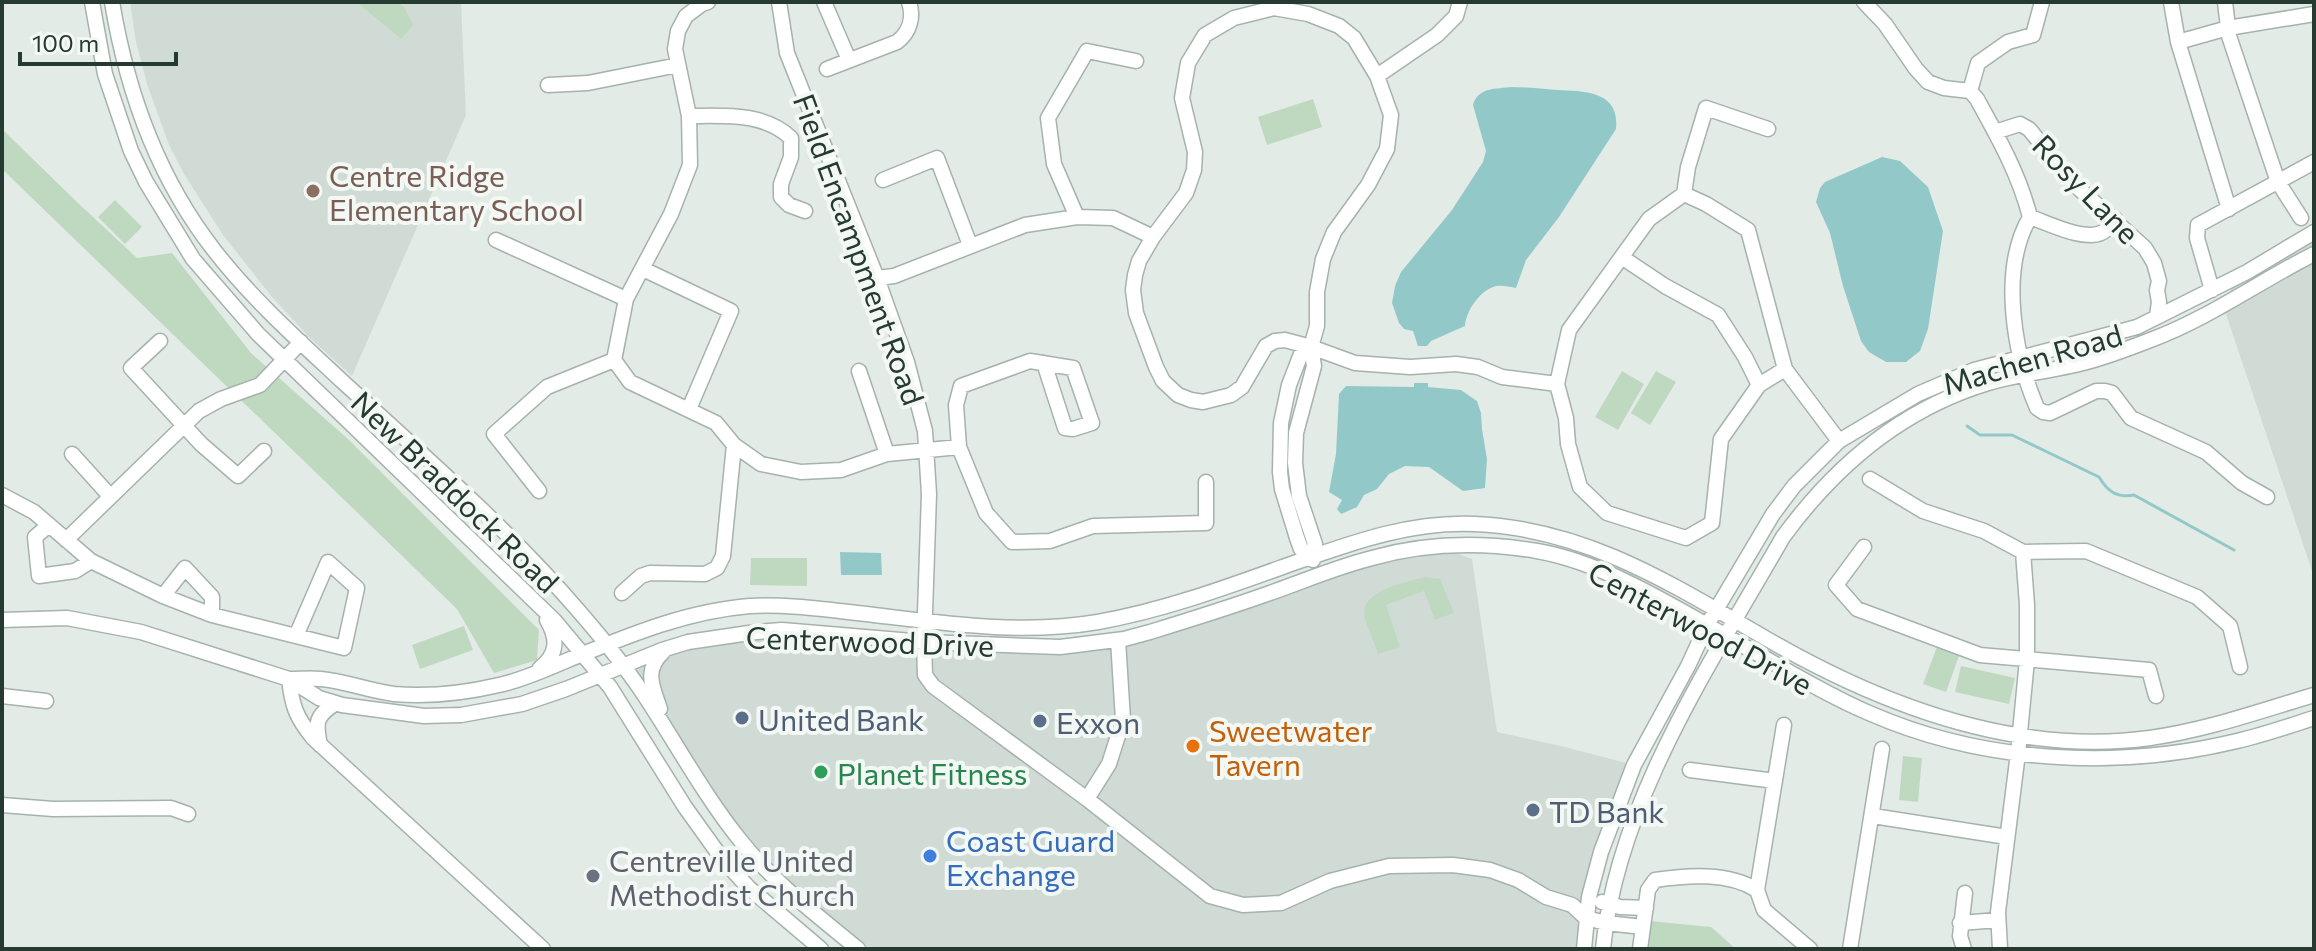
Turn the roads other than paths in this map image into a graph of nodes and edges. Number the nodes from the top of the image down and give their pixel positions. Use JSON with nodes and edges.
{"nodes":[{"id":1,"x":92,"y":2,"type":"edge"},
{"id":2,"x":112,"y":2,"type":"edge"},
{"id":3,"x":708,"y":2,"type":"edge"},
{"id":4,"x":779,"y":2,"type":"edge"},
{"id":5,"x":824,"y":2,"type":"edge"},
{"id":6,"x":909,"y":2,"type":"edge"},
{"id":7,"x":1460,"y":2,"type":"edge"},
{"id":8,"x":1864,"y":2,"type":"edge"},
{"id":9,"x":2042,"y":2,"type":"edge"},
{"id":10,"x":2171,"y":2,"type":"edge"},
{"id":11,"x":2225,"y":2,"type":"edge"},
{"id":12,"x":1274,"y":5,"type":"edge"},
{"id":13,"x":2314,"y":14,"type":"edge"},
{"id":14,"x":2228,"y":28,"type":"junction"},
{"id":15,"x":2178,"y":42,"type":"junction"},
{"id":16,"x":849,"y":60,"type":"junction"},
{"id":17,"x":1136,"y":61,"type":"dead end"},
{"id":18,"x":678,"y":65,"type":"junction"},
{"id":19,"x":827,"y":69,"type":"dead end"},
{"id":20,"x":1377,"y":76,"type":"junction"},
{"id":21,"x":548,"y":85,"type":"dead end"},
{"id":22,"x":1970,"y":91,"type":"junction"},
{"id":23,"x":689,"y":116,"type":"junction"},
{"id":24,"x":1768,"y":129,"type":"dead end"},
{"id":25,"x":1995,"y":132,"type":"junction"},
{"id":26,"x":2314,"y":162,"type":"edge"},
{"id":27,"x":883,"y":180,"type":"dead end"},
{"id":28,"x":2278,"y":182,"type":"junction"},
{"id":29,"x":1684,"y":194,"type":"junction"},
{"id":30,"x":2229,"y":209,"type":"junction"},
{"id":31,"x":805,"y":211,"type":"dead end"},
{"id":32,"x":1077,"y":217,"type":"junction"},
{"id":33,"x":2030,"y":217,"type":"junction"},
{"id":34,"x":2301,"y":218,"type":"dead end"},
{"id":35,"x":2115,"y":219,"type":"junction"},
{"id":36,"x":2314,"y":232,"type":"edge"},
{"id":37,"x":1153,"y":237,"type":"junction"},
{"id":38,"x":496,"y":240,"type":"dead end"},
{"id":39,"x":970,"y":245,"type":"junction"},
{"id":40,"x":2314,"y":254,"type":"edge"},
{"id":41,"x":1623,"y":258,"type":"junction"},
{"id":42,"x":643,"y":269,"type":"junction"},
{"id":43,"x":877,"y":278,"type":"junction"},
{"id":44,"x":2159,"y":281,"type":"junction"},
{"id":45,"x":2212,"y":290,"type":"junction"},
{"id":46,"x":626,"y":299,"type":"junction"},
{"id":47,"x":2180,"y":305,"type":"junction"},
{"id":48,"x":2157,"y":316,"type":"junction"},
{"id":49,"x":160,"y":341,"type":"dead end"},
{"id":50,"x":301,"y":342,"type":"junction"},
{"id":51,"x":1311,"y":347,"type":"junction"},
{"id":52,"x":2021,"y":358,"type":"junction"},
{"id":53,"x":286,"y":360,"type":"junction"},
{"id":54,"x":614,"y":360,"type":"junction"},
{"id":55,"x":1044,"y":363,"type":"junction"},
{"id":56,"x":1785,"y":369,"type":"junction"},
{"id":57,"x":859,"y":371,"type":"dead end"},
{"id":58,"x":2025,"y":374,"type":"junction"},
{"id":59,"x":1557,"y":384,"type":"junction"},
{"id":60,"x":1759,"y":385,"type":"junction"},
{"id":61,"x":689,"y":409,"type":"junction"},
{"id":62,"x":184,"y":424,"type":"junction"},
{"id":63,"x":1839,"y":441,"type":"junction"},
{"id":64,"x":734,"y":445,"type":"junction"},
{"id":65,"x":959,"y":447,"type":"junction"},
{"id":66,"x":264,"y":451,"type":"dead end"},
{"id":67,"x":926,"y":451,"type":"junction"},
{"id":68,"x":72,"y":454,"type":"dead end"},
{"id":69,"x":887,"y":454,"type":"junction"},
{"id":70,"x":1870,"y":479,"type":"dead end"},
{"id":71,"x":1206,"y":482,"type":"dead end"},
{"id":72,"x":539,"y":491,"type":"dead end"},
{"id":73,"x":2,"y":495,"type":"edge"},
{"id":74,"x":110,"y":496,"type":"junction"},
{"id":75,"x":2267,"y":497,"type":"dead end"},
{"id":76,"x":49,"y":525,"type":"junction"},
{"id":77,"x":66,"y":540,"type":"junction"},
{"id":78,"x":1864,"y":547,"type":"dead end"},
{"id":79,"x":2023,"y":552,"type":"junction"},
{"id":80,"x":1312,"y":556,"type":"junction"},
{"id":81,"x":91,"y":561,"type":"junction"},
{"id":82,"x":1320,"y":575,"type":"junction"},
{"id":83,"x":622,"y":593,"type":"dead end"},
{"id":84,"x":163,"y":596,"type":"junction"},
{"id":85,"x":534,"y":599,"type":"junction"},
{"id":86,"x":1717,"y":610,"type":"junction"},
{"id":87,"x":212,"y":615,"type":"junction"},
{"id":88,"x":2,"y":620,"type":"edge"},
{"id":89,"x":1736,"y":620,"type":"junction"},
{"id":90,"x":924,"y":621,"type":"junction"},
{"id":91,"x":1707,"y":625,"type":"junction"},
{"id":92,"x":296,"y":636,"type":"junction"},
{"id":93,"x":1726,"y":636,"type":"junction"},
{"id":94,"x":1118,"y":640,"type":"junction"},
{"id":95,"x":924,"y":642,"type":"junction"},
{"id":96,"x":606,"y":645,"type":"junction"},
{"id":97,"x":669,"y":648,"type":"junction"},
{"id":98,"x":583,"y":654,"type":"junction"},
{"id":99,"x":2027,"y":660,"type":"junction"},
{"id":100,"x":623,"y":666,"type":"junction"},
{"id":101,"x":2240,"y":667,"type":"dead end"},
{"id":102,"x":533,"y":674,"type":"junction"},
{"id":103,"x":601,"y":675,"type":"junction"},
{"id":104,"x":289,"y":679,"type":"junction"},
{"id":105,"x":2314,"y":695,"type":"edge"},
{"id":106,"x":2,"y":696,"type":"edge"},
{"id":107,"x":2156,"y":696,"type":"dead end"},
{"id":108,"x":46,"y":701,"type":"dead end"},
{"id":109,"x":336,"y":703,"type":"junction"},
{"id":110,"x":2314,"y":718,"type":"edge"},
{"id":111,"x":1784,"y":725,"type":"dead end"},
{"id":112,"x":668,"y":733,"type":"junction"},
{"id":113,"x":2019,"y":735,"type":"junction"},
{"id":114,"x":320,"y":745,"type":"junction"},
{"id":115,"x":1882,"y":749,"type":"dead end"},
{"id":116,"x":2018,"y":753,"type":"junction"},
{"id":117,"x":1690,"y":770,"type":"dead end"},
{"id":118,"x":1775,"y":781,"type":"junction"},
{"id":119,"x":1087,"y":799,"type":"junction"},
{"id":120,"x":2,"y":805,"type":"edge"},
{"id":121,"x":188,"y":814,"type":"dead end"},
{"id":122,"x":1873,"y":816,"type":"junction"},
{"id":123,"x":2007,"y":837,"type":"junction"},
{"id":124,"x":1757,"y":890,"type":"junction"},
{"id":125,"x":1965,"y":893,"type":"dead end"},
{"id":126,"x":1589,"y":897,"type":"junction"},
{"id":127,"x":1610,"y":904,"type":"junction"},
{"id":128,"x":1572,"y":905,"type":"junction"},
{"id":129,"x":1646,"y":908,"type":"junction"},
{"id":130,"x":1586,"y":918,"type":"junction"},
{"id":131,"x":1998,"y":920,"type":"junction"},
{"id":132,"x":1606,"y":923,"type":"junction"},
{"id":133,"x":1960,"y":923,"type":"junction"},
{"id":134,"x":1643,"y":927,"type":"junction"},
{"id":135,"x":543,"y":949,"type":"edge"},
{"id":136,"x":821,"y":949,"type":"edge"},
{"id":137,"x":858,"y":949,"type":"edge"},
{"id":138,"x":1584,"y":949,"type":"edge"},
{"id":139,"x":1603,"y":949,"type":"edge"},
{"id":140,"x":1640,"y":949,"type":"edge"},
{"id":141,"x":1810,"y":949,"type":"edge"},
{"id":142,"x":1850,"y":949,"type":"edge"},
{"id":143,"x":1964,"y":949,"type":"edge"},
{"id":144,"x":2000,"y":949,"type":"edge"}],
"edges":[{"from":1,"to":53,"type":"street","name":"New Braddock Road"},
{"from":2,"to":50,"type":"street","name":"New Braddock Road"},
{"from":3,"to":18,"type":"street"},
{"from":4,"to":43,"type":"street","name":"Field Encampment Road"},
{"from":5,"to":16,"type":"street"},
{"from":6,"to":16,"type":"street"},
{"from":7,"to":20,"type":"street"},
{"from":8,"to":22,"type":"street"},
{"from":9,"to":22,"type":"street"},
{"from":10,"to":15,"type":"street"},
{"from":11,"to":14,"type":"street"},
{"from":12,"to":20,"type":"street"},
{"from":12,"to":37,"type":"street"},
{"from":13,"to":14,"type":"street"},
{"from":14,"to":15,"type":"street"},
{"from":14,"to":28,"type":"street"},
{"from":15,"to":30,"type":"street"},
{"from":16,"to":19,"type":"street"},
{"from":17,"to":32,"type":"street"},
{"from":18,"to":21,"type":"street"},
{"from":18,"to":23,"type":"street"},
{"from":20,"to":51,"type":"street"},
{"from":22,"to":25,"type":"street"},
{"from":23,"to":31,"type":"street"},
{"from":23,"to":42,"type":"street"},
{"from":24,"to":29,"type":"street"},
{"from":25,"to":33,"type":"street"},
{"from":25,"to":35,"type":"street","name":"Rosy Lane"},
{"from":26,"to":28,"type":"street"},
{"from":27,"to":39,"type":"street"},
{"from":28,"to":30,"type":"street"},
{"from":28,"to":34,"type":"street"},
{"from":29,"to":41,"type":"street"},
{"from":29,"to":56,"type":"street"},
{"from":30,"to":45,"type":"street"},
{"from":32,"to":37,"type":"street"},
{"from":32,"to":39,"type":"street"},
{"from":33,"to":35,"type":"street"},
{"from":33,"to":52,"type":"street"},
{"from":35,"to":44,"type":"street","name":"Rosy Lane"},
{"from":36,"to":45,"type":"street","name":"Machen Road"},
{"from":37,"to":51,"type":"street"},
{"from":38,"to":46,"type":"street"},
{"from":39,"to":43,"type":"street"},
{"from":40,"to":58,"type":"street","name":"Machen Road"},
{"from":41,"to":59,"type":"street"},
{"from":41,"to":60,"type":"street"},
{"from":42,"to":46,"type":"street"},
{"from":42,"to":61,"type":"street"},
{"from":43,"to":67,"type":"street","name":"Field Encampment Road"},
{"from":44,"to":47,"type":"street","name":"Rosy Lane"},
{"from":44,"to":48,"type":"street","name":"Rosy Lane"},
{"from":45,"to":47,"type":"street","name":"Machen Road"},
{"from":46,"to":54,"type":"street"},
{"from":47,"to":48,"type":"street","name":"Machen Road"},
{"from":48,"to":52,"type":"street","name":"Machen Road"},
{"from":49,"to":62,"type":"street"},
{"from":50,"to":53,"type":"street"},
{"from":50,"to":96,"type":"street","name":"New Braddock Road"},
{"from":51,"to":59,"type":"street"},
{"from":51,"to":80,"type":"street"},
{"from":52,"to":58,"type":"street"},
{"from":52,"to":63,"type":"street","name":"Machen Road"},
{"from":53,"to":62,"type":"street"},
{"from":53,"to":85,"type":"street","name":"New Braddock Road"},
{"from":54,"to":61,"type":"street"},
{"from":54,"to":72,"type":"street"},
{"from":55,"to":55,"type":"street"},
{"from":55,"to":65,"type":"street"},
{"from":56,"to":60,"type":"street"},
{"from":56,"to":63,"type":"street"},
{"from":57,"to":69,"type":"street"},
{"from":58,"to":75,"type":"street"},
{"from":58,"to":89,"type":"street","name":"Machen Road"},
{"from":59,"to":60,"type":"street"},
{"from":61,"to":64,"type":"street"},
{"from":62,"to":66,"type":"street"},
{"from":62,"to":74,"type":"street"},
{"from":63,"to":86,"type":"street","name":"Machen Road"},
{"from":64,"to":69,"type":"street"},
{"from":64,"to":83,"type":"street"},
{"from":65,"to":67,"type":"street"},
{"from":65,"to":71,"type":"street"},
{"from":67,"to":69,"type":"street"},
{"from":67,"to":90,"type":"street","name":"Field Encampment Road"},
{"from":68,"to":74,"type":"street"},
{"from":70,"to":79,"type":"street"},
{"from":73,"to":76,"type":"street"},
{"from":74,"to":77,"type":"street"},
{"from":76,"to":77,"type":"street"},
{"from":76,"to":81,"type":"street"},
{"from":77,"to":81,"type":"street"},
{"from":78,"to":99,"type":"street"},
{"from":79,"to":99,"type":"street"},
{"from":79,"to":101,"type":"street"},
{"from":80,"to":82,"type":"street"},
{"from":80,"to":86,"type":"street","name":"Centerwood Drive"},
{"from":80,"to":90,"type":"street","name":"Centerwood Drive"},
{"from":81,"to":84,"type":"street"},
{"from":82,"to":91,"type":"street","name":"Centerwood Drive"},
{"from":82,"to":94,"type":"street","name":"Centerwood Drive"},
{"from":84,"to":87,"type":"street"},
{"from":84,"to":87,"type":"street"},
{"from":85,"to":98,"type":"street","name":"New Braddock Road"},
{"from":85,"to":102,"type":"street"},
{"from":86,"to":89,"type":"street","name":"Centerwood Drive"},
{"from":86,"to":91,"type":"street","name":"Machen Road"},
{"from":87,"to":92,"type":"street"},
{"from":88,"to":104,"type":"street"},
{"from":89,"to":93,"type":"street","name":"Machen Road"},
{"from":89,"to":113,"type":"street","name":"Centerwood Drive"},
{"from":90,"to":95,"type":"street","name":"Field Encampment Road"},
{"from":90,"to":96,"type":"street","name":"Centerwood Drive"},
{"from":91,"to":93,"type":"street","name":"Centerwood Drive"},
{"from":91,"to":126,"type":"street","name":"Machen Road"},
{"from":92,"to":92,"type":"street"},
{"from":93,"to":116,"type":"street","name":"Centerwood Drive"},
{"from":93,"to":127,"type":"street","name":"Machen Road"},
{"from":94,"to":95,"type":"street","name":"Centerwood Drive"},
{"from":94,"to":119,"type":"street"},
{"from":95,"to":97,"type":"street","name":"Centerwood Drive"},
{"from":95,"to":119,"type":"street","name":"Field Encampment Road"},
{"from":96,"to":98,"type":"street","name":"Centerwood Drive"},
{"from":96,"to":100,"type":"street","name":"New Braddock Road"},
{"from":97,"to":100,"type":"street","name":"Centerwood Drive"},
{"from":97,"to":112,"type":"street"},
{"from":98,"to":102,"type":"street","name":"Centerwood Drive"},
{"from":98,"to":103,"type":"street","name":"New Braddock Road"},
{"from":99,"to":107,"type":"street"},
{"from":99,"to":113,"type":"street"},
{"from":100,"to":103,"type":"street","name":"Centerwood Drive"},
{"from":100,"to":112,"type":"street","name":"New Braddock Road"},
{"from":102,"to":104,"type":"street","name":"Centerwood Drive"},
{"from":103,"to":109,"type":"street","name":"Centerwood Drive"},
{"from":103,"to":136,"type":"street","name":"New Braddock Road"},
{"from":104,"to":109,"type":"street","name":"Centerwood Drive"},
{"from":104,"to":114,"type":"street"},
{"from":105,"to":113,"type":"street","name":"Centerwood Drive"},
{"from":106,"to":108,"type":"street"},
{"from":109,"to":114,"type":"street"},
{"from":110,"to":116,"type":"street","name":"Centerwood Drive"},
{"from":111,"to":118,"type":"street"},
{"from":112,"to":137,"type":"street","name":"New Braddock Road"},
{"from":113,"to":116,"type":"street"},
{"from":114,"to":135,"type":"street"},
{"from":115,"to":122,"type":"street"},
{"from":116,"to":123,"type":"street"},
{"from":117,"to":118,"type":"street"},
{"from":118,"to":124,"type":"street"},
{"from":119,"to":128,"type":"street","name":"Field Encampment Road"},
{"from":120,"to":121,"type":"street"},
{"from":122,"to":123,"type":"street"},
{"from":122,"to":142,"type":"street"},
{"from":123,"to":131,"type":"street"},
{"from":124,"to":129,"type":"street"},
{"from":124,"to":141,"type":"street"},
{"from":125,"to":133,"type":"street"},
{"from":126,"to":127,"type":"street"},
{"from":126,"to":128,"type":"street"},
{"from":126,"to":130,"type":"street","name":"Machen Road"},
{"from":127,"to":129,"type":"street"},
{"from":127,"to":132,"type":"street","name":"Machen Road"},
{"from":128,"to":130,"type":"street"},
{"from":129,"to":134,"type":"street"},
{"from":130,"to":132,"type":"street"},
{"from":130,"to":138,"type":"street","name":"Machen Road"},
{"from":131,"to":133,"type":"street"},
{"from":131,"to":144,"type":"street"},
{"from":132,"to":134,"type":"street"},
{"from":132,"to":139,"type":"street","name":"Machen Road"},
{"from":133,"to":143,"type":"street"},
{"from":134,"to":140,"type":"street"}]}
